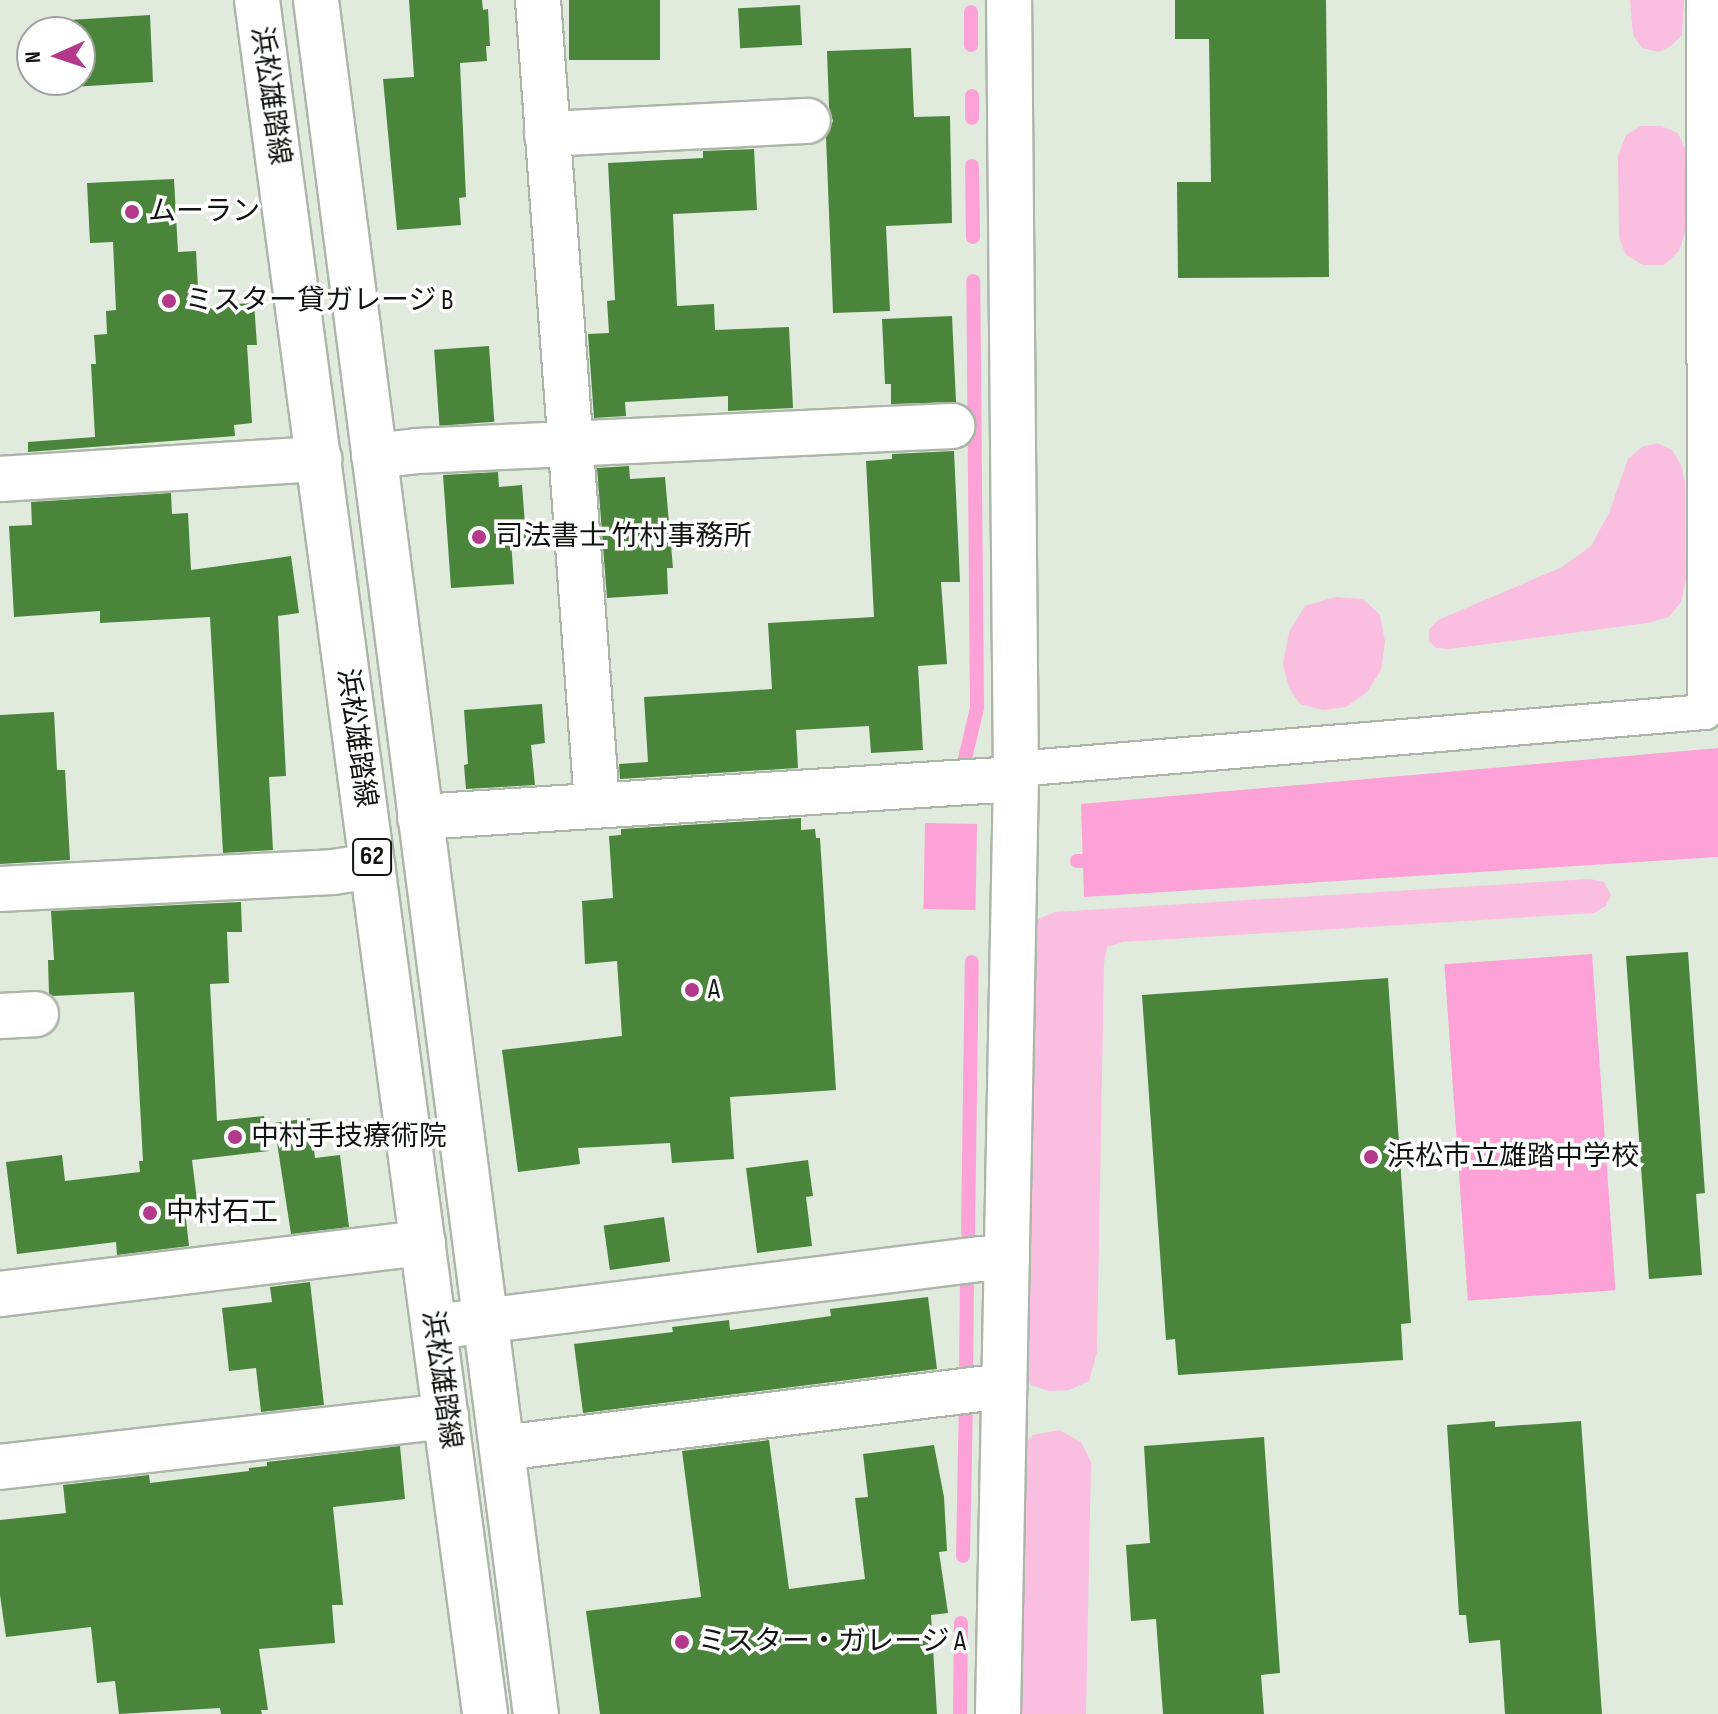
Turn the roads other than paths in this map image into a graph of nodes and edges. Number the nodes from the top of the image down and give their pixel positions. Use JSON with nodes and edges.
{"nodes":[{"id":1,"x":257,"y":0,"type":"edge"},
{"id":2,"x":316,"y":0,"type":"edge"},
{"id":3,"x":538,"y":0,"type":"edge"},
{"id":4,"x":1009,"y":0,"type":"edge"},
{"id":5,"x":1704,"y":0,"type":"edge"},
{"id":6,"x":808,"y":121,"type":"dead end"},
{"id":7,"x":547,"y":134,"type":"junction"},
{"id":8,"x":952,"y":426,"type":"dead end"},
{"id":9,"x":570,"y":443,"type":"junction"},
{"id":10,"x":374,"y":456,"type":"junction"},
{"id":11,"x":319,"y":459,"type":"junction"},
{"id":12,"x":0,"y":479,"type":"edge"},
{"id":13,"x":1016,"y":774,"type":"junction"},
{"id":14,"x":597,"y":804,"type":"junction"},
{"id":15,"x":420,"y":817,"type":"junction"},
{"id":16,"x":373,"y":866,"type":"junction"},
{"id":17,"x":0,"y":889,"type":"edge"},
{"id":18,"x":423,"y":1243,"type":"junction"},
{"id":19,"x":1007,"y":1259,"type":"junction"},
{"id":20,"x":0,"y":1294,"type":"edge"},
{"id":21,"x":485,"y":1321,"type":"junction"},
{"id":22,"x":434,"y":1327,"type":"junction"},
{"id":23,"x":1004,"y":1386,"type":"junction"},
{"id":24,"x":446,"y":1416,"type":"junction"},
{"id":25,"x":502,"y":1448,"type":"junction"},
{"id":26,"x":0,"y":1467,"type":"edge"},
{"id":27,"x":485,"y":1714,"type":"edge"},
{"id":28,"x":536,"y":1714,"type":"edge"},
{"id":29,"x":998,"y":1714,"type":"edge"}],
"edges":[{"from":1,"to":11,"type":"street","name":"浜松雄踏線","number":"62"},
{"from":2,"to":10,"type":"street","name":"浜松雄踏線","number":"62"},
{"from":3,"to":7,"type":"street"},
{"from":4,"to":13,"type":"street"},
{"from":5,"to":13,"type":"street"},
{"from":6,"to":7,"type":"street"},
{"from":7,"to":9,"type":"street"},
{"from":8,"to":9,"type":"street"},
{"from":9,"to":10,"type":"street"},
{"from":9,"to":14,"type":"street"},
{"from":10,"to":15,"type":"street","name":"浜松雄踏線","number":"62"},
{"from":11,"to":12,"type":"street"},
{"from":11,"to":16,"type":"street","name":"浜松雄踏線","number":"62"},
{"from":13,"to":14,"type":"street"},
{"from":13,"to":19,"type":"street"},
{"from":14,"to":15,"type":"street"},
{"from":15,"to":21,"type":"street","name":"浜松雄踏線","number":"62"},
{"from":16,"to":17,"type":"street"},
{"from":16,"to":18,"type":"street","name":"浜松雄踏線","number":"62"},
{"from":18,"to":20,"type":"street"},
{"from":18,"to":22,"type":"street","name":"浜松雄踏線","number":"62"},
{"from":19,"to":21,"type":"street"},
{"from":19,"to":23,"type":"street"},
{"from":21,"to":22,"type":"street"},
{"from":21,"to":25,"type":"street","name":"浜松雄踏線","number":"62"},
{"from":22,"to":24,"type":"street","name":"浜松雄踏線","number":"62"},
{"from":23,"to":25,"type":"street"},
{"from":23,"to":29,"type":"street"},
{"from":24,"to":26,"type":"street"},
{"from":24,"to":27,"type":"street","name":"浜松雄踏線","number":"62"},
{"from":25,"to":28,"type":"street","name":"浜松雄踏線","number":"62"}]}
